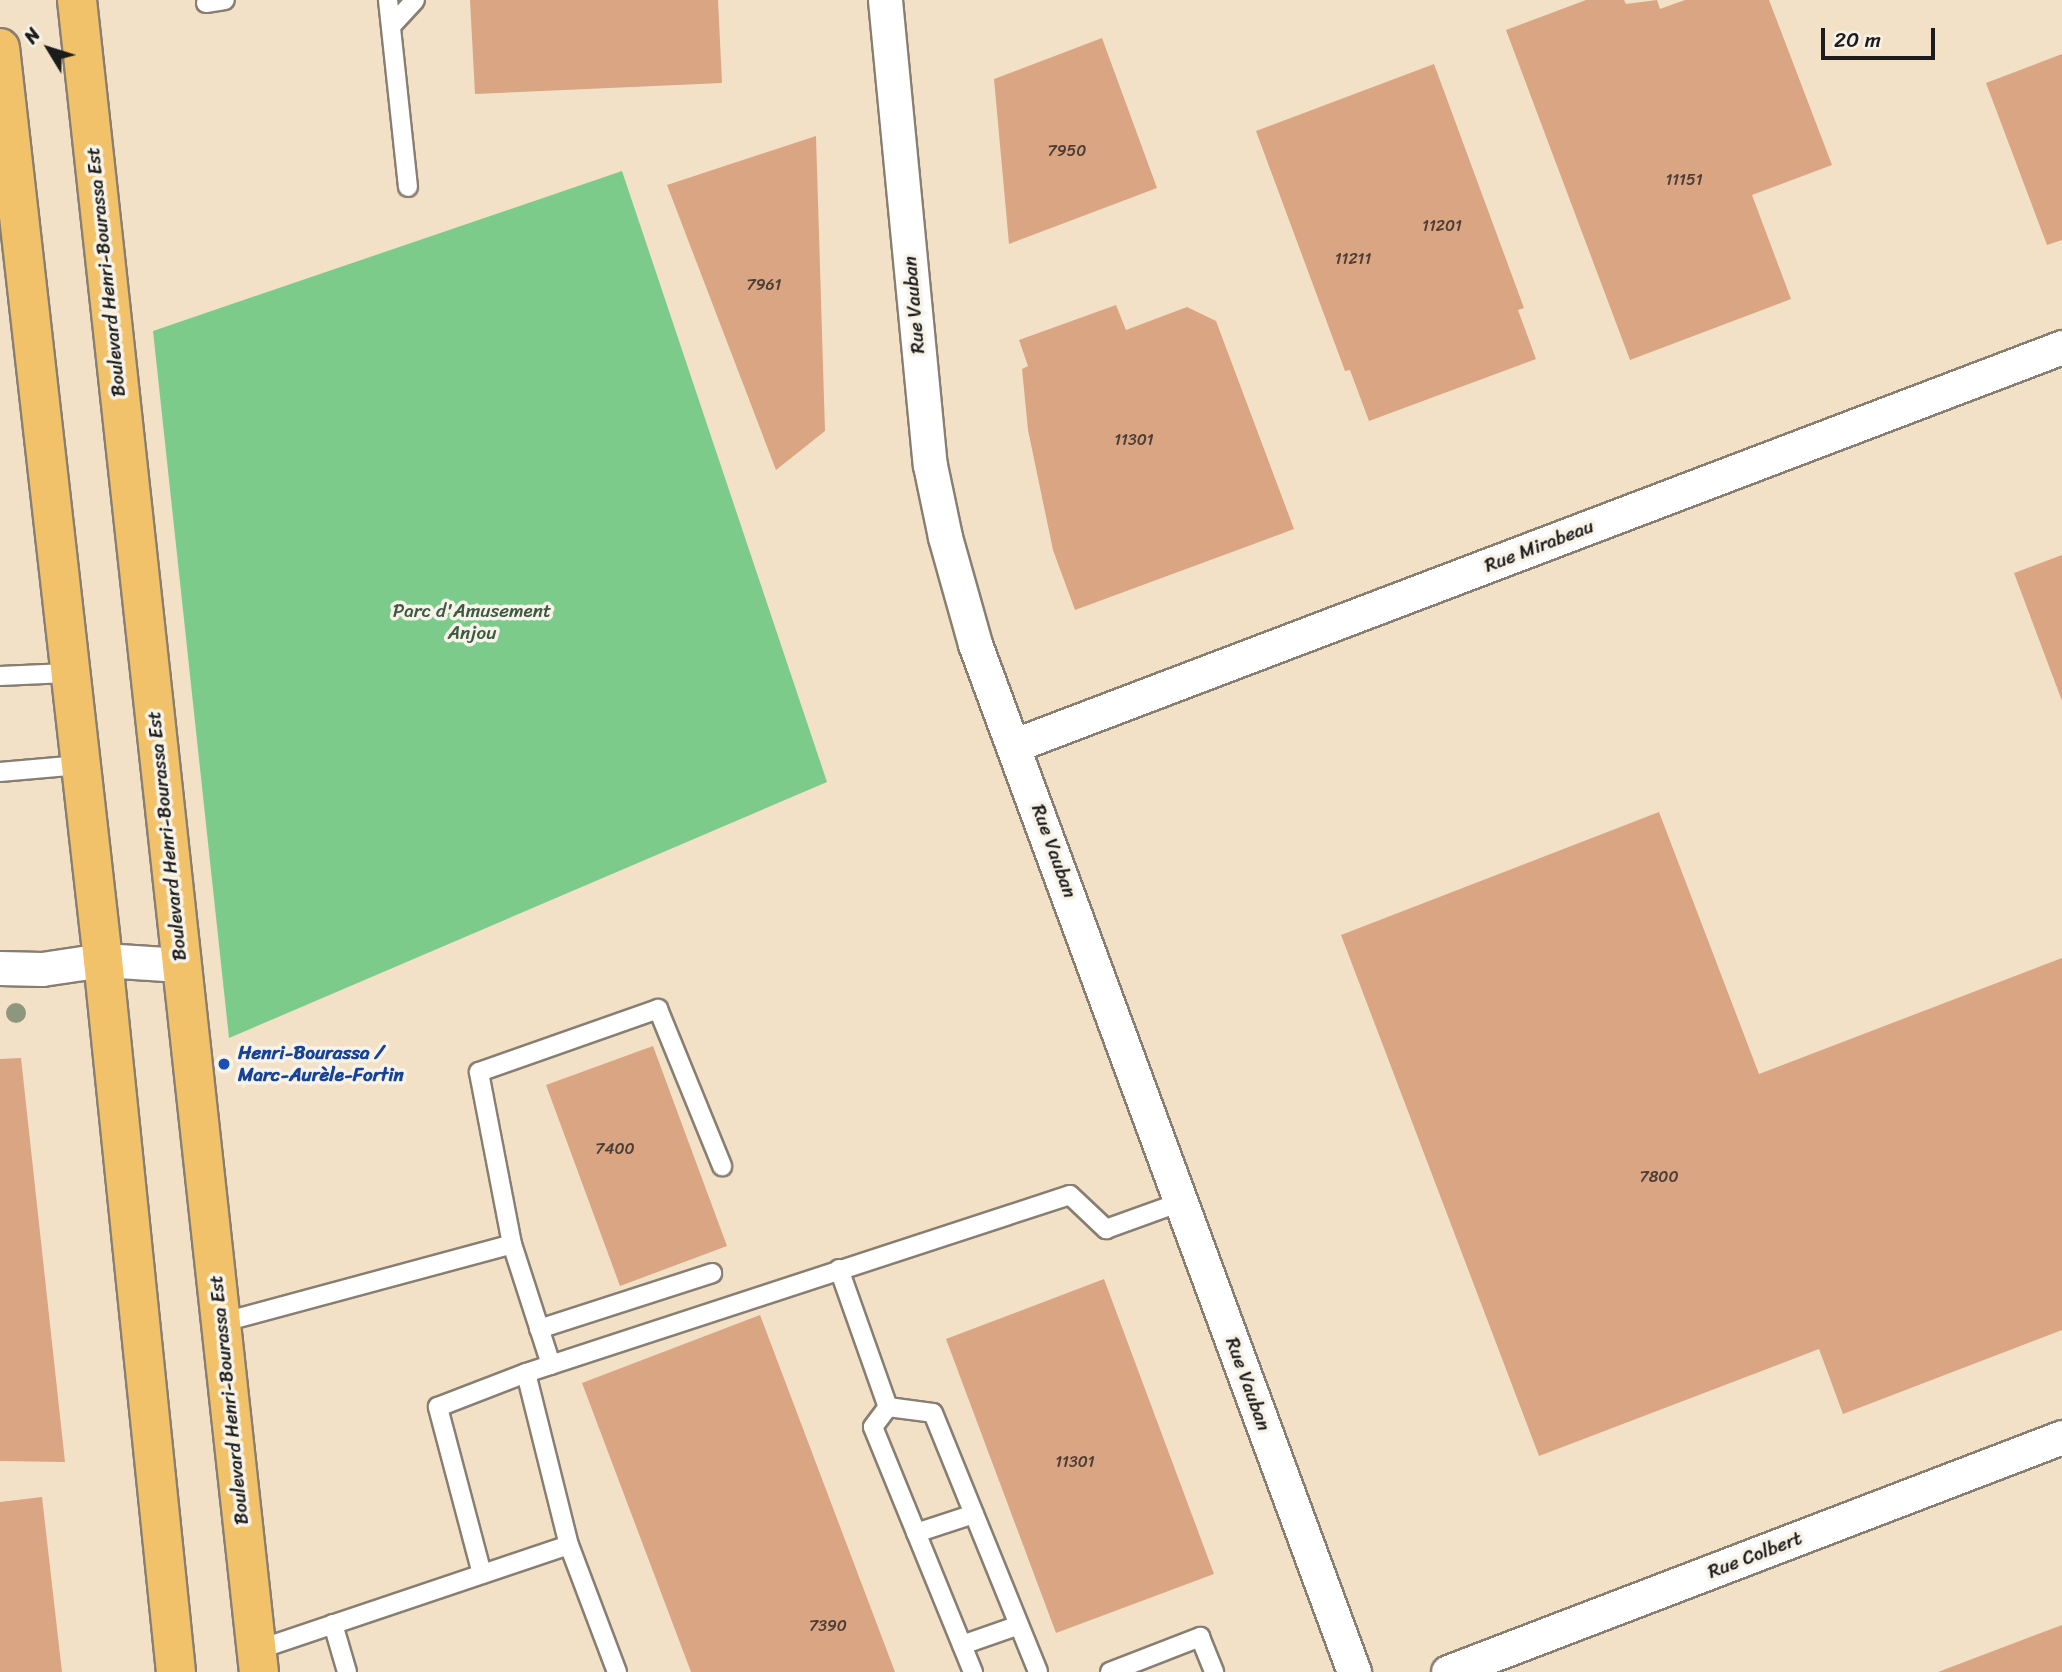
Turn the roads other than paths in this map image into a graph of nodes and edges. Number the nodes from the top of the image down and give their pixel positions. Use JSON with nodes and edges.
{"nodes":[{"id":1,"x":78,"y":0,"type":"edge"},
{"id":2,"x":225,"y":0,"type":"edge"},
{"id":3,"x":388,"y":0,"type":"edge"},
{"id":4,"x":415,"y":0,"type":"edge"},
{"id":5,"x":885,"y":0,"type":"edge"},
{"id":6,"x":206,"y":3,"type":"dead end"},
{"id":7,"x":391,"y":26,"type":"junction"},
{"id":8,"x":0,"y":48,"type":"edge"},
{"id":9,"x":4,"y":127,"type":"edge"},
{"id":10,"x":408,"y":187,"type":"dead end"},
{"id":11,"x":2062,"y":347,"type":"edge"},
{"id":12,"x":67,"y":673,"type":"junction"},
{"id":13,"x":0,"y":676,"type":"edge"},
{"id":14,"x":1015,"y":745,"type":"junction"},
{"id":15,"x":80,"y":765,"type":"junction"},
{"id":16,"x":0,"y":772,"type":"edge"},
{"id":17,"x":103,"y":960,"type":"junction"},
{"id":18,"x":181,"y":965,"type":"junction"},
{"id":19,"x":0,"y":968,"type":"edge"},
{"id":20,"x":722,"y":1166,"type":"dead end"},
{"id":21,"x":1181,"y":1202,"type":"junction"},
{"id":22,"x":512,"y":1244,"type":"junction"},
{"id":23,"x":839,"y":1269,"type":"junction"},
{"id":24,"x":712,"y":1273,"type":"dead end"},
{"id":25,"x":220,"y":1323,"type":"junction"},
{"id":26,"x":539,"y":1329,"type":"junction"},
{"id":27,"x":551,"y":1365,"type":"junction"},
{"id":28,"x":526,"y":1373,"type":"junction"},
{"id":29,"x":888,"y":1407,"type":"junction"},
{"id":30,"x":2062,"y":1437,"type":"edge"},
{"id":31,"x":974,"y":1514,"type":"junction"},
{"id":32,"x":916,"y":1533,"type":"junction"},
{"id":33,"x":569,"y":1545,"type":"junction"},
{"id":34,"x":482,"y":1574,"type":"junction"},
{"id":35,"x":333,"y":1624,"type":"junction"},
{"id":36,"x":1019,"y":1625,"type":"junction"},
{"id":37,"x":961,"y":1645,"type":"junction"},
{"id":38,"x":258,"y":1661,"type":"edge"},
{"id":39,"x":176,"y":1672,"type":"edge"},
{"id":40,"x":347,"y":1672,"type":"edge"},
{"id":41,"x":617,"y":1672,"type":"edge"},
{"id":42,"x":972,"y":1672,"type":"edge"},
{"id":43,"x":1038,"y":1672,"type":"edge"},
{"id":44,"x":1110,"y":1672,"type":"edge"},
{"id":45,"x":1214,"y":1672,"type":"edge"},
{"id":46,"x":1354,"y":1672,"type":"edge"},
{"id":47,"x":1448,"y":1672,"type":"edge"}],
"edges":[{"from":1,"to":18,"type":"main road","name":"Boulevard Henri-Bourassa Est"},
{"from":2,"to":6,"type":"lane"},
{"from":3,"to":7,"type":"lane"},
{"from":4,"to":7,"type":"lane"},
{"from":5,"to":14,"type":"street","name":"Rue Vauban"},
{"from":7,"to":10,"type":"lane"},
{"from":8,"to":9,"type":"main road"},
{"from":9,"to":12,"type":"main road"},
{"from":11,"to":14,"type":"street","name":"Rue Mirabeau"},
{"from":12,"to":13,"type":"lane"},
{"from":12,"to":15,"type":"main road"},
{"from":14,"to":21,"type":"street","name":"Rue Vauban"},
{"from":15,"to":16,"type":"lane"},
{"from":15,"to":17,"type":"main road"},
{"from":17,"to":18,"type":"street"},
{"from":17,"to":19,"type":"street"},
{"from":17,"to":39,"type":"main road"},
{"from":18,"to":25,"type":"main road","name":"Boulevard Henri-Bourassa Est"},
{"from":20,"to":22,"type":"lane"},
{"from":21,"to":23,"type":"lane"},
{"from":21,"to":46,"type":"street","name":"Rue Vauban"},
{"from":22,"to":25,"type":"lane"},
{"from":22,"to":26,"type":"lane"},
{"from":23,"to":27,"type":"lane"},
{"from":23,"to":29,"type":"lane"},
{"from":24,"to":26,"type":"lane"},
{"from":25,"to":38,"type":"main road","name":"Boulevard Henri-Bourassa Est"},
{"from":26,"to":27,"type":"lane"},
{"from":27,"to":28,"type":"lane"},
{"from":28,"to":33,"type":"lane"},
{"from":28,"to":34,"type":"lane"},
{"from":29,"to":31,"type":"lane"},
{"from":29,"to":32,"type":"lane"},
{"from":30,"to":47,"type":"street","name":"Rue Colbert"},
{"from":31,"to":32,"type":"lane"},
{"from":31,"to":36,"type":"lane"},
{"from":32,"to":37,"type":"lane"},
{"from":33,"to":34,"type":"lane"},
{"from":33,"to":41,"type":"lane"},
{"from":34,"to":35,"type":"lane"},
{"from":35,"to":38,"type":"lane"},
{"from":35,"to":40,"type":"lane"},
{"from":36,"to":37,"type":"lane"},
{"from":36,"to":43,"type":"lane"},
{"from":37,"to":42,"type":"lane"},
{"from":44,"to":45,"type":"lane"}]}
